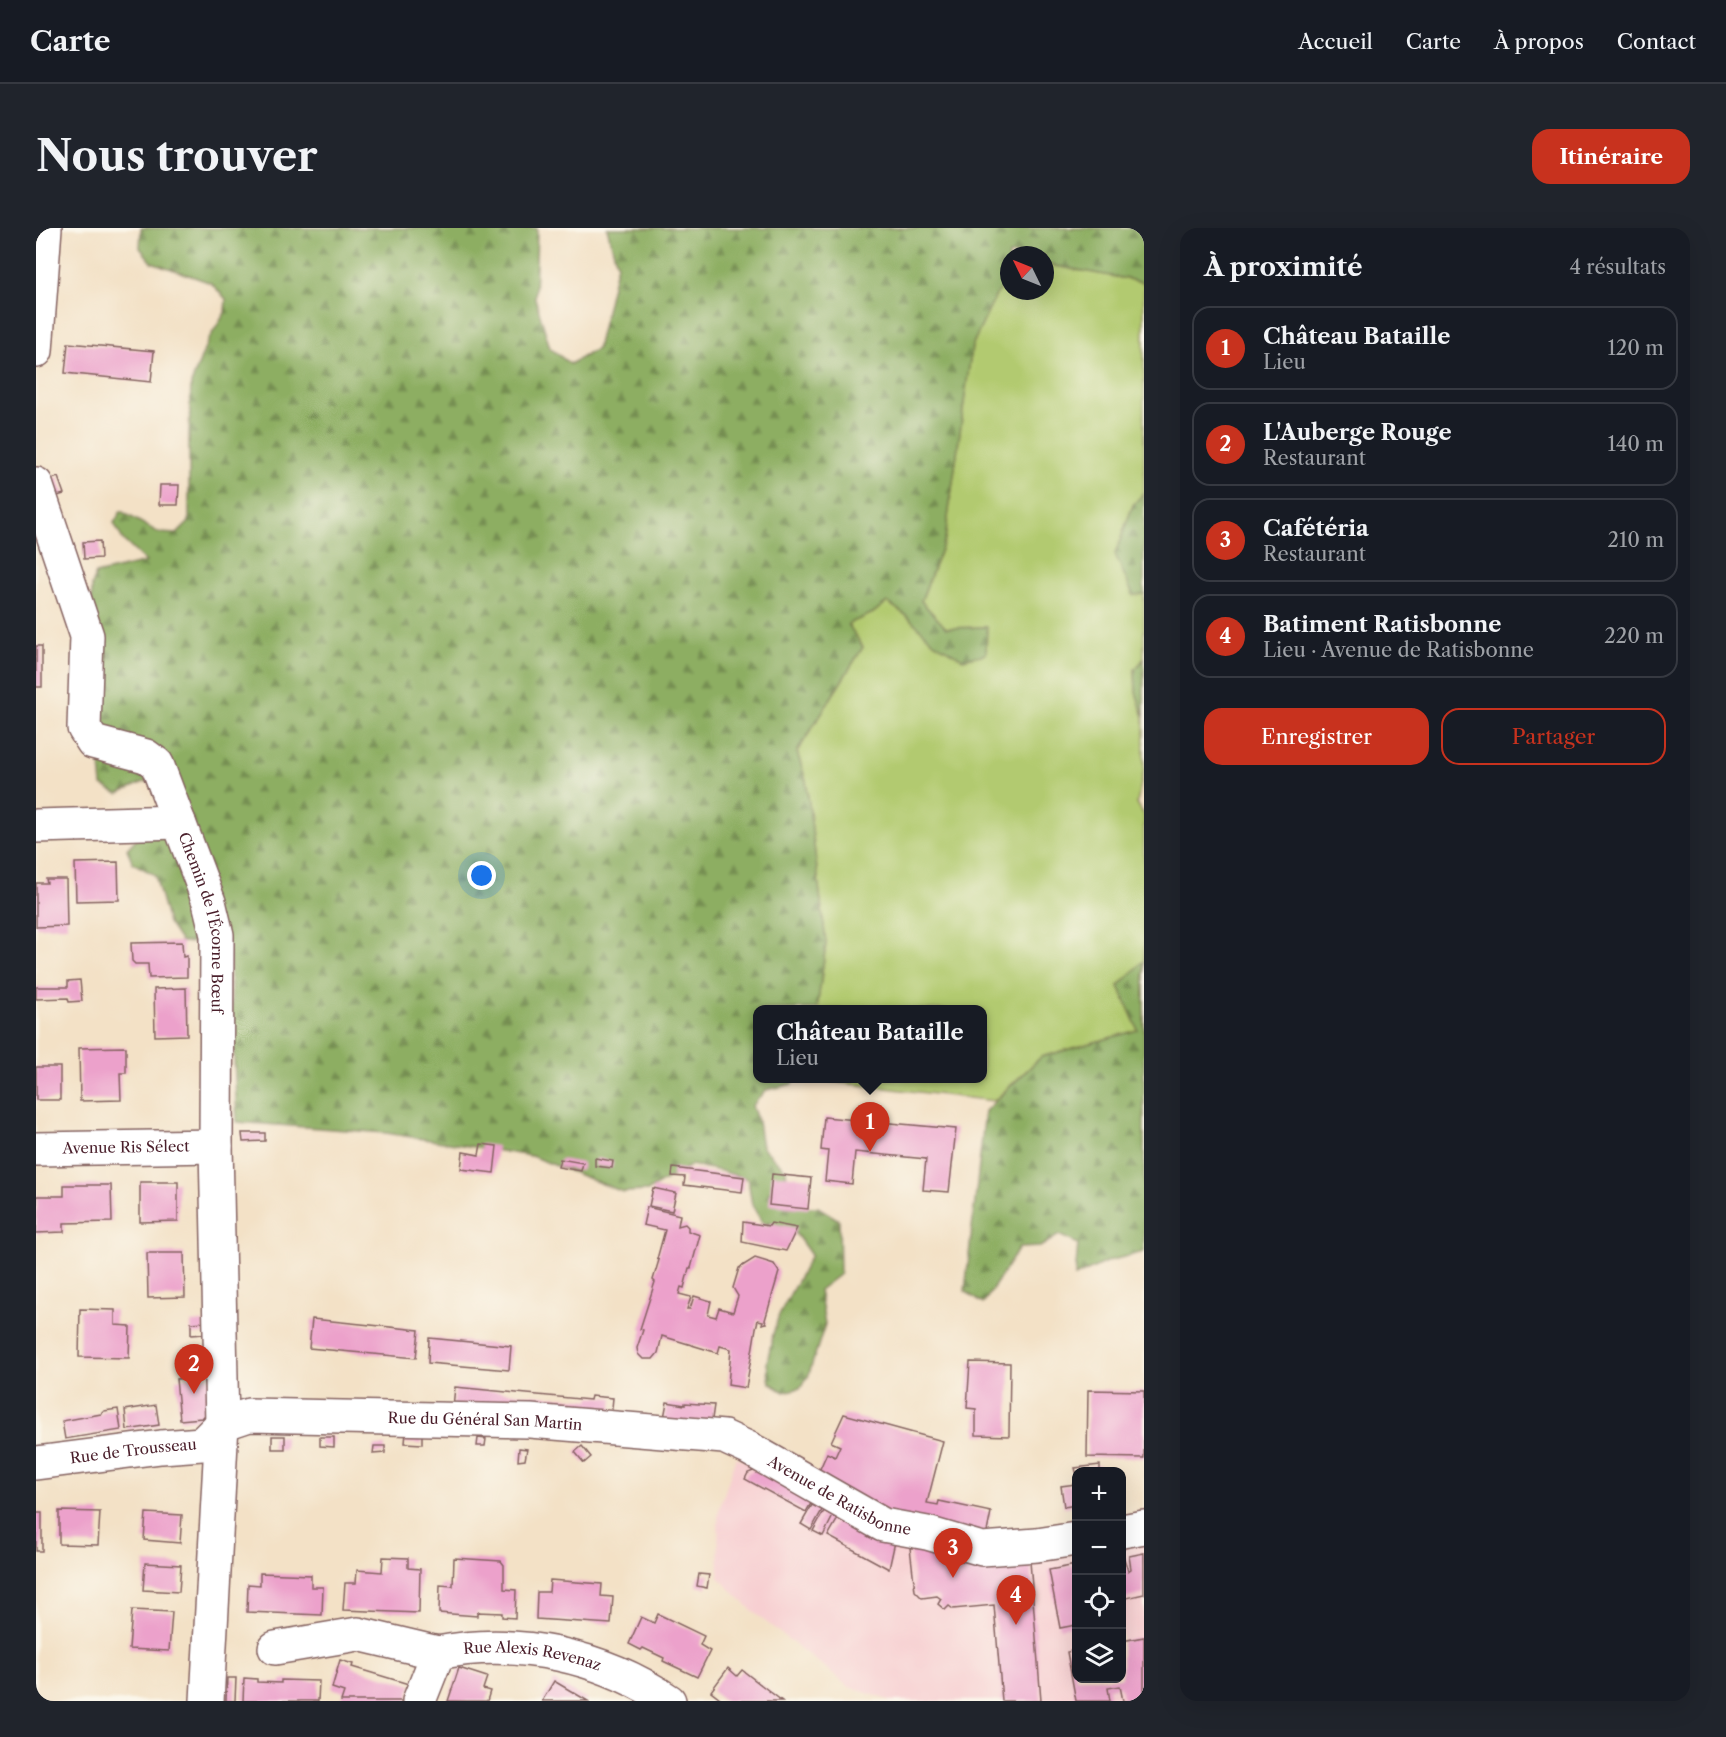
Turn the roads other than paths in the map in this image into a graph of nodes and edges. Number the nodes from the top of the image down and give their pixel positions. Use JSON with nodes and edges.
{"nodes":[{"id":1,"x":45,"y":228,"type":"edge"},
{"id":2,"x":36,"y":351,"type":"edge"},
{"id":3,"x":38,"y":499,"type":"edge"},
{"id":4,"x":179,"y":822,"type":"junction"},
{"id":5,"x":36,"y":826,"type":"edge"},
{"id":6,"x":216,"y":1146,"type":"junction"},
{"id":7,"x":36,"y":1149,"type":"edge"},
{"id":8,"x":222,"y":1424,"type":"junction"},
{"id":9,"x":748,"y":1448,"type":"joint"},
{"id":10,"x":36,"y":1463,"type":"edge"},
{"id":11,"x":1144,"y":1527,"type":"edge"},
{"id":12,"x":1126,"y":1530,"type":"edge"},
{"id":13,"x":1072,"y":1540,"type":"edge"},
{"id":14,"x":275,"y":1648,"type":"dead end"},
{"id":15,"x":438,"y":1653,"type":"junction"},
{"id":16,"x":207,"y":1701,"type":"edge"},
{"id":17,"x":420,"y":1701,"type":"edge"},
{"id":18,"x":669,"y":1701,"type":"edge"}],
"edges":[{"from":1,"to":2,"type":"street"},
{"from":3,"to":4,"type":"street","name":"Chemin de l'Écorne Bœuf"},
{"from":4,"to":5,"type":"street"},
{"from":4,"to":6,"type":"street","name":"Chemin de l'Écorne Bœuf"},
{"from":6,"to":7,"type":"street","name":"Avenue Ris Sélect"},
{"from":6,"to":8,"type":"street","name":"Chemin de l'Écorne Bœuf"},
{"from":8,"to":9,"type":"street","name":"Rue du Général San Martin"},
{"from":8,"to":10,"type":"street","name":"Rue de Trousseau"},
{"from":8,"to":16,"type":"street","name":"Chemin de l'Écorne Bœuf"},
{"from":9,"to":13,"type":"street","name":"Avenue de Ratisbonne"},
{"from":11,"to":12,"type":"street"},
{"from":14,"to":15,"type":"street"},
{"from":15,"to":17,"type":"street"},
{"from":15,"to":18,"type":"street","name":"Rue Alexis Revenaz"}]}
